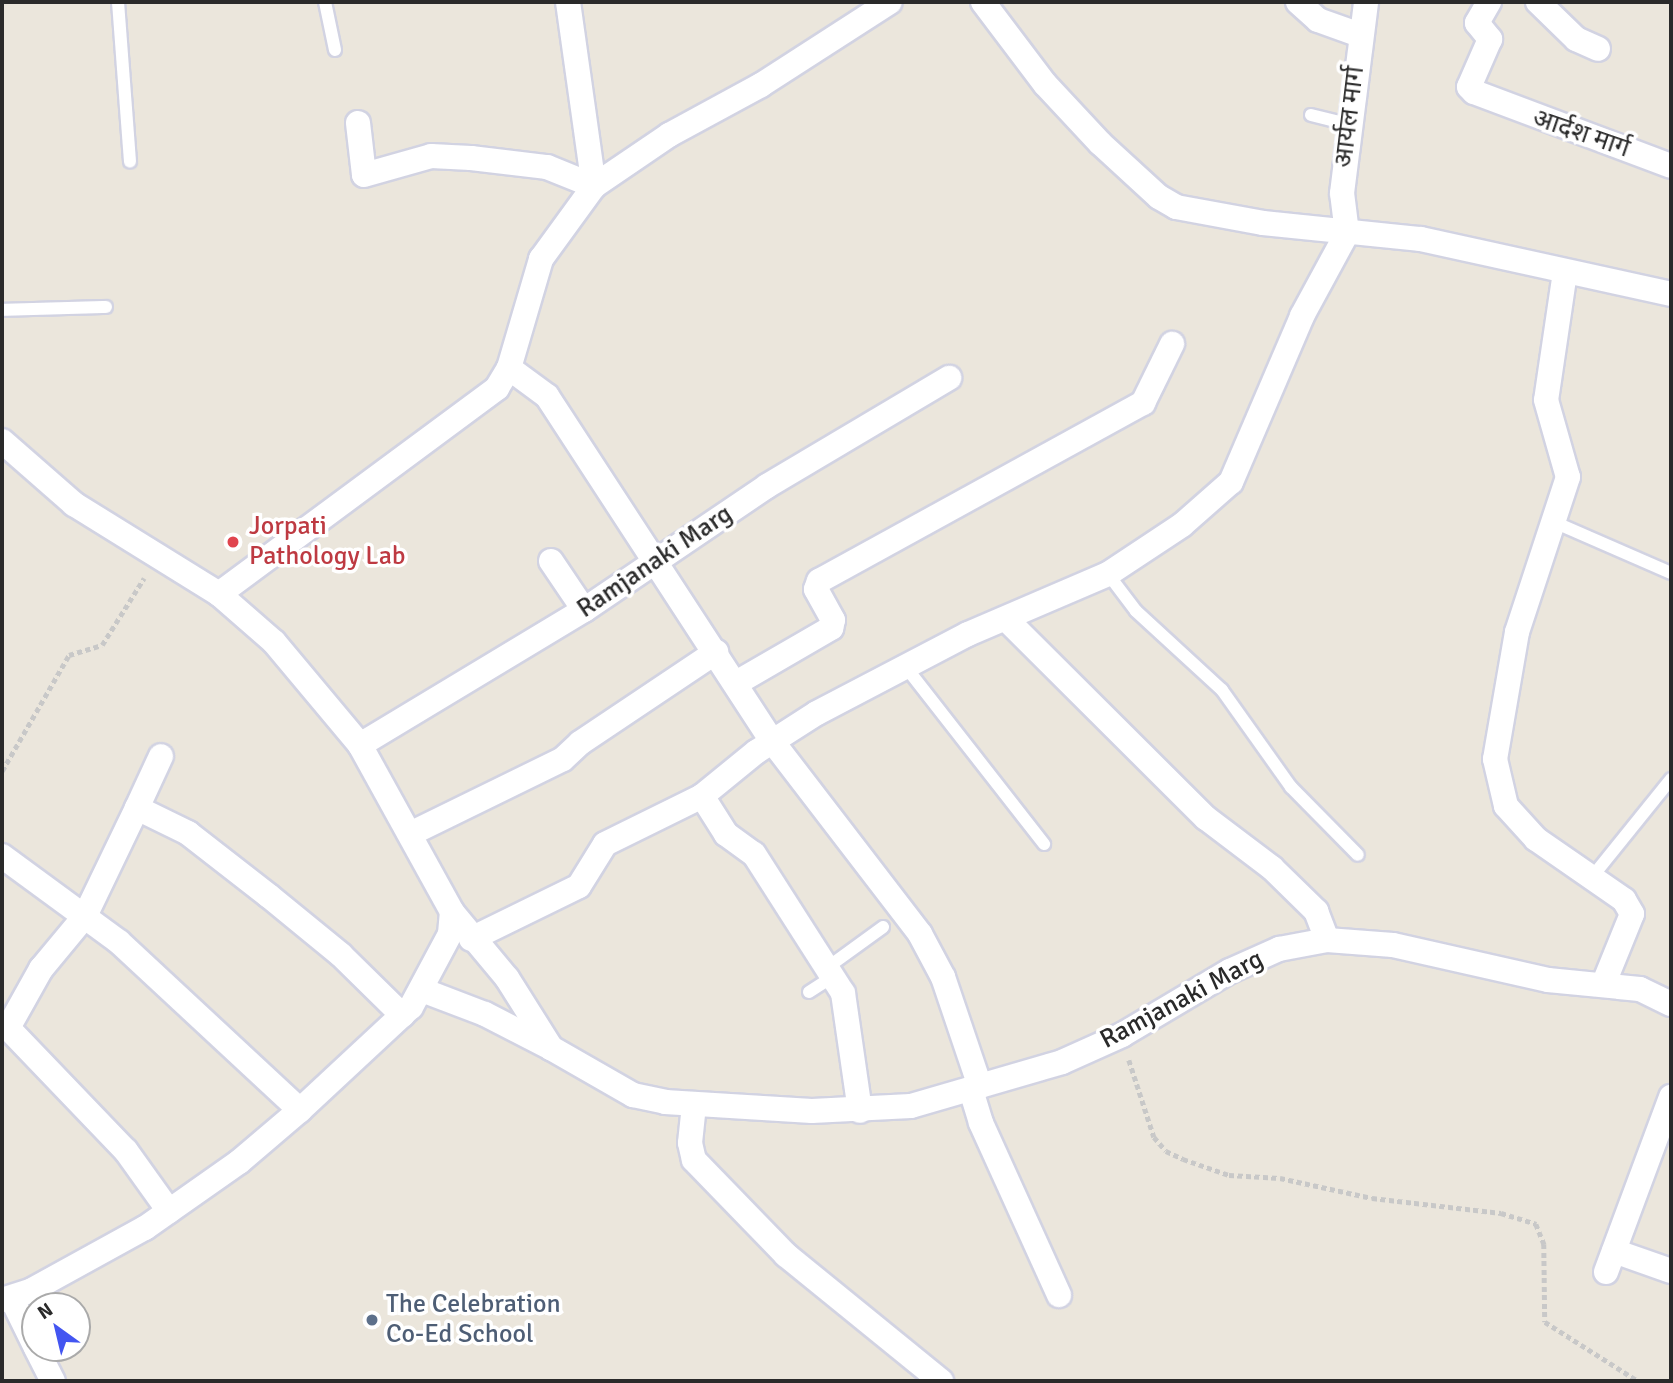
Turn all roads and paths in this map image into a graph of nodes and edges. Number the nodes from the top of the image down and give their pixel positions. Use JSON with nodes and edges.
{"nodes":[{"id":1,"x":118,"y":2,"type":"edge"},
{"id":2,"x":325,"y":2,"type":"edge"},
{"id":3,"x":568,"y":2,"type":"edge"},
{"id":4,"x":891,"y":2,"type":"edge"},
{"id":5,"x":983,"y":2,"type":"edge"},
{"id":6,"x":1298,"y":2,"type":"edge"},
{"id":7,"x":1366,"y":2,"type":"edge"},
{"id":8,"x":1489,"y":2,"type":"edge"},
{"id":9,"x":1538,"y":2,"type":"edge"},
{"id":10,"x":1360,"y":35,"type":"junction"},
{"id":11,"x":1587,"y":35,"type":"dead end"},
{"id":12,"x":335,"y":50,"type":"dead end"},
{"id":13,"x":1311,"y":115,"type":"dead end"},
{"id":14,"x":358,"y":123,"type":"dead end"},
{"id":15,"x":1348,"y":124,"type":"junction"},
{"id":16,"x":130,"y":162,"type":"dead end"},
{"id":17,"x":1671,"y":166,"type":"edge"},
{"id":18,"x":594,"y":187,"type":"junction"},
{"id":19,"x":1347,"y":233,"type":"junction"},
{"id":20,"x":1565,"y":272,"type":"junction"},
{"id":21,"x":1671,"y":293,"type":"edge"},
{"id":22,"x":106,"y":307,"type":"dead end"},
{"id":23,"x":2,"y":310,"type":"edge"},
{"id":24,"x":1172,"y":344,"type":"dead end"},
{"id":25,"x":509,"y":368,"type":"junction"},
{"id":26,"x":949,"y":378,"type":"dead end"},
{"id":27,"x":2,"y":441,"type":"edge"},
{"id":28,"x":1556,"y":523,"type":"junction"},
{"id":29,"x":160,"y":555,"type":"junction"},
{"id":30,"x":656,"y":560,"type":"junction"},
{"id":31,"x":551,"y":561,"type":"dead end"},
{"id":32,"x":1671,"y":573,"type":"edge"},
{"id":33,"x":1108,"y":574,"type":"junction"},
{"id":34,"x":219,"y":594,"type":"junction"},
{"id":35,"x":584,"y":610,"type":"junction"},
{"id":36,"x":1006,"y":619,"type":"junction"},
{"id":37,"x":716,"y":652,"type":"junction"},
{"id":38,"x":905,"y":666,"type":"junction"},
{"id":39,"x":738,"y":682,"type":"junction"},
{"id":40,"x":772,"y":741,"type":"junction"},
{"id":41,"x":360,"y":746,"type":"junction"},
{"id":42,"x":161,"y":756,"type":"dead end"},
{"id":43,"x":2,"y":771,"type":"edge"},
{"id":44,"x":1671,"y":779,"type":"edge"},
{"id":45,"x":702,"y":796,"type":"junction"},
{"id":46,"x":137,"y":808,"type":"junction"},
{"id":47,"x":410,"y":834,"type":"junction"},
{"id":48,"x":1044,"y":844,"type":"dead end"},
{"id":49,"x":1358,"y":855,"type":"dead end"},
{"id":50,"x":2,"y":856,"type":"edge"},
{"id":51,"x":1592,"y":877,"type":"junction"},
{"id":52,"x":452,"y":912,"type":"junction"},
{"id":53,"x":85,"y":916,"type":"junction"},
{"id":54,"x":883,"y":927,"type":"dead end"},
{"id":55,"x":471,"y":939,"type":"junction"},
{"id":56,"x":1327,"y":940,"type":"junction"},
{"id":57,"x":831,"y":971,"type":"junction"},
{"id":58,"x":1604,"y":983,"type":"junction"},
{"id":59,"x":422,"y":989,"type":"junction"},
{"id":60,"x":809,"y":992,"type":"dead end"},
{"id":61,"x":1671,"y":1004,"type":"edge"},
{"id":62,"x":402,"y":1015,"type":"junction"},
{"id":63,"x":1122,"y":1035,"type":"junction"},
{"id":64,"x":551,"y":1048,"type":"junction"},
{"id":65,"x":975,"y":1088,"type":"junction"},
{"id":66,"x":1671,"y":1097,"type":"edge"},
{"id":67,"x":694,"y":1105,"type":"junction"},
{"id":68,"x":300,"y":1110,"type":"junction"},
{"id":69,"x":860,"y":1111,"type":"junction"},
{"id":70,"x":169,"y":1211,"type":"junction"},
{"id":71,"x":1671,"y":1271,"type":"edge"},
{"id":72,"x":1059,"y":1295,"type":"dead end"},
{"id":73,"x":7,"y":1300,"type":"edge"},
{"id":74,"x":21,"y":1323,"type":"edge"},
{"id":75,"x":44,"y":1362,"type":"edge"},
{"id":76,"x":53,"y":1381,"type":"edge"},
{"id":77,"x":941,"y":1381,"type":"edge"},
{"id":78,"x":1638,"y":1381,"type":"edge"}],
"edges":[{"from":1,"to":16,"type":"lane"},
{"from":2,"to":12,"type":"lane"},
{"from":3,"to":18,"type":"street"},
{"from":4,"to":18,"type":"street"},
{"from":5,"to":19,"type":"street"},
{"from":6,"to":10,"type":"street"},
{"from":7,"to":10,"type":"street","name":"आर्यल मार्ग"},
{"from":8,"to":17,"type":"street","name":"आर्दश मार्ग"},
{"from":9,"to":11,"type":"street"},
{"from":10,"to":15,"type":"street","name":"आर्यल मार्ग"},
{"from":13,"to":15,"type":"lane"},
{"from":14,"to":18,"type":"street"},
{"from":15,"to":19,"type":"street","name":"आर्यल मार्ग"},
{"from":18,"to":25,"type":"street"},
{"from":19,"to":20,"type":"street"},
{"from":19,"to":33,"type":"street"},
{"from":20,"to":21,"type":"street"},
{"from":20,"to":28,"type":"street"},
{"from":22,"to":23,"type":"lane"},
{"from":24,"to":39,"type":"street"},
{"from":25,"to":30,"type":"street"},
{"from":25,"to":34,"type":"street"},
{"from":26,"to":30,"type":"street","name":"Ramjanaki Marg"},
{"from":27,"to":29,"type":"street","name":"Ramjanaki Marg"},
{"from":28,"to":32,"type":"lane"},
{"from":28,"to":51,"type":"street"},
{"from":29,"to":34,"type":"street","name":"Ramjanaki Marg"},
{"from":29,"to":43,"type":"path"},
{"from":30,"to":35,"type":"street","name":"Ramjanaki Marg"},
{"from":30,"to":37,"type":"street"},
{"from":31,"to":35,"type":"street"},
{"from":33,"to":36,"type":"street"},
{"from":33,"to":49,"type":"lane"},
{"from":34,"to":41,"type":"street","name":"Ramjanaki Marg"},
{"from":35,"to":41,"type":"street","name":"Ramjanaki Marg"},
{"from":36,"to":38,"type":"street"},
{"from":36,"to":56,"type":"street"},
{"from":37,"to":39,"type":"street"},
{"from":37,"to":47,"type":"street"},
{"from":38,"to":40,"type":"street"},
{"from":38,"to":48,"type":"lane"},
{"from":39,"to":40,"type":"street"},
{"from":40,"to":45,"type":"street"},
{"from":40,"to":65,"type":"street"},
{"from":41,"to":47,"type":"street","name":"Ramjanaki Marg"},
{"from":42,"to":46,"type":"street"},
{"from":44,"to":51,"type":"lane"},
{"from":45,"to":55,"type":"street"},
{"from":45,"to":57,"type":"street"},
{"from":46,"to":53,"type":"street"},
{"from":46,"to":62,"type":"street"},
{"from":47,"to":52,"type":"street","name":"Ramjanaki Marg"},
{"from":50,"to":53,"type":"street"},
{"from":51,"to":58,"type":"street"},
{"from":52,"to":55,"type":"street","name":"Ramjanaki Marg"},
{"from":52,"to":59,"type":"street"},
{"from":53,"to":68,"type":"street"},
{"from":53,"to":70,"type":"street"},
{"from":54,"to":57,"type":"lane"},
{"from":55,"to":64,"type":"street","name":"Ramjanaki Marg"},
{"from":56,"to":58,"type":"street","name":"Ramjanaki Marg"},
{"from":56,"to":63,"type":"street","name":"Ramjanaki Marg"},
{"from":57,"to":60,"type":"lane"},
{"from":57,"to":69,"type":"street"},
{"from":58,"to":61,"type":"street","name":"Ramjanaki Marg"},
{"from":59,"to":62,"type":"street"},
{"from":59,"to":64,"type":"street"},
{"from":62,"to":68,"type":"street"},
{"from":63,"to":65,"type":"street","name":"Ramjanaki Marg"},
{"from":63,"to":78,"type":"path"},
{"from":64,"to":67,"type":"street","name":"Ramjanaki Marg"},
{"from":65,"to":69,"type":"street","name":"Ramjanaki Marg"},
{"from":65,"to":72,"type":"street"},
{"from":66,"to":71,"type":"street"},
{"from":67,"to":69,"type":"street","name":"Ramjanaki Marg"},
{"from":67,"to":77,"type":"street"},
{"from":68,"to":70,"type":"street"},
{"from":70,"to":73,"type":"street"},
{"from":73,"to":74,"type":"street"},
{"from":75,"to":76,"type":"street"}]}
